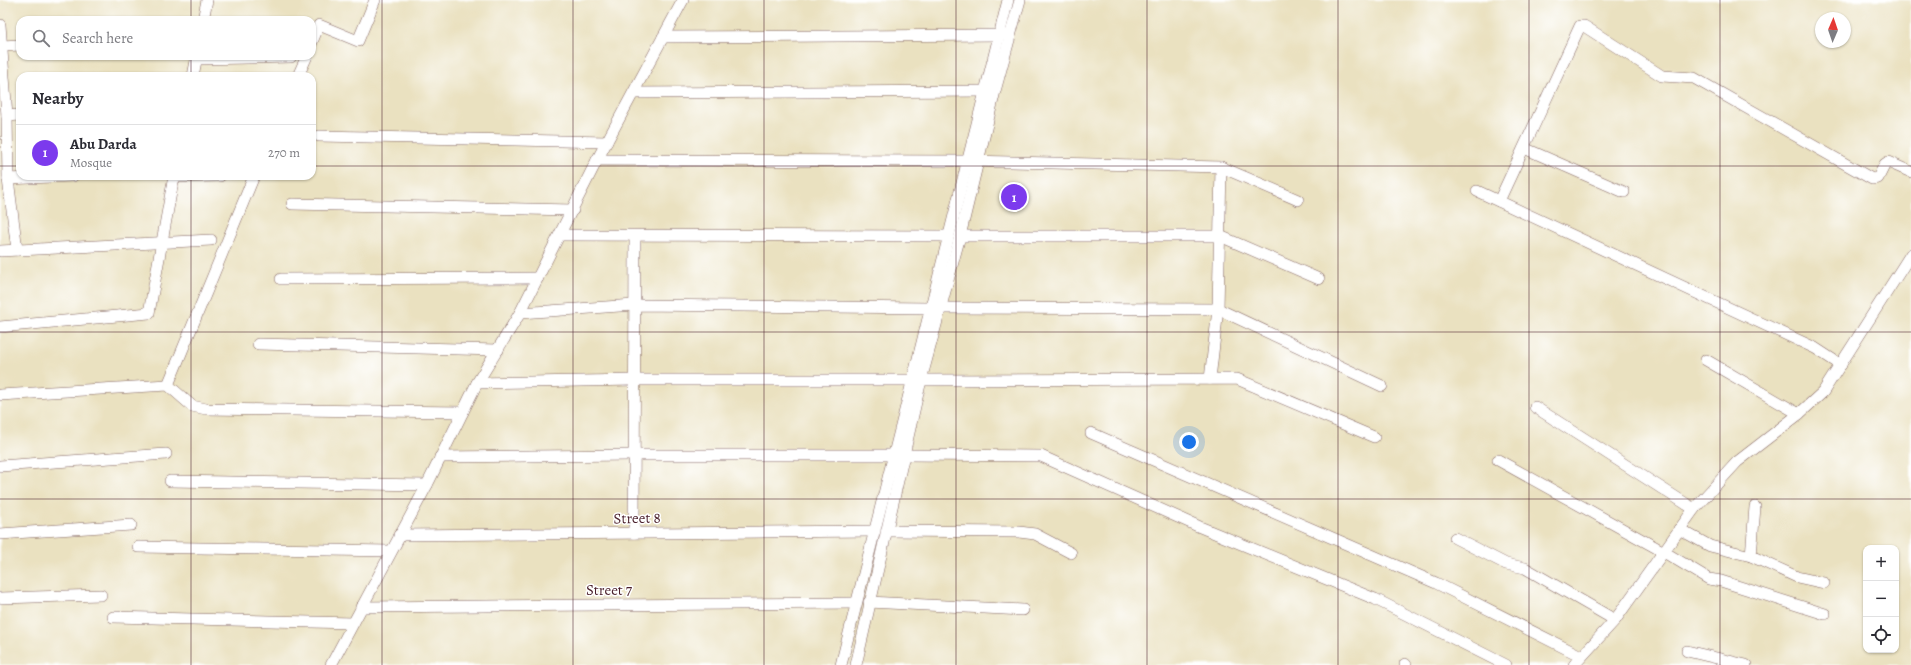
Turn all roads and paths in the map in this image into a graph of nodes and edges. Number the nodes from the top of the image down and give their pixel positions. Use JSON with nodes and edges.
{"nodes":[{"id":1,"x":207,"y":0,"type":"edge"},
{"id":2,"x":374,"y":0,"type":"edge"},
{"id":3,"x":683,"y":0,"type":"edge"},
{"id":4,"x":1008,"y":0,"type":"edge"},
{"id":5,"x":1020,"y":0,"type":"edge"},
{"id":6,"x":205,"y":16,"type":"edge"},
{"id":7,"x":0,"y":25,"type":"edge"},
{"id":8,"x":316,"y":32,"type":"edge"},
{"id":9,"x":1005,"y":35,"type":"junction"},
{"id":10,"x":663,"y":37,"type":"junction"},
{"id":11,"x":16,"y":45,"type":"edge"},
{"id":12,"x":2,"y":46,"type":"junction"},
{"id":13,"x":197,"y":60,"type":"edge"},
{"id":14,"x":305,"y":60,"type":"edge"},
{"id":15,"x":194,"y":72,"type":"edge"},
{"id":16,"x":300,"y":72,"type":"edge"},
{"id":17,"x":990,"y":91,"type":"junction"},
{"id":18,"x":634,"y":93,"type":"junction"},
{"id":19,"x":16,"y":115,"type":"edge"},
{"id":20,"x":7,"y":116,"type":"junction"},
{"id":21,"x":319,"y":136,"type":"dead end"},
{"id":22,"x":607,"y":142,"type":"junction"},
{"id":23,"x":1524,"y":148,"type":"junction"},
{"id":24,"x":597,"y":160,"type":"junction"},
{"id":25,"x":972,"y":161,"type":"junction"},
{"id":26,"x":1220,"y":167,"type":"junction"},
{"id":27,"x":1911,"y":172,"type":"edge"},
{"id":28,"x":8,"y":179,"type":"junction"},
{"id":29,"x":16,"y":179,"type":"edge"},
{"id":30,"x":173,"y":180,"type":"edge"},
{"id":31,"x":252,"y":180,"type":"edge"},
{"id":32,"x":1477,"y":191,"type":"dead end"},
{"id":33,"x":1624,"y":192,"type":"dead end"},
{"id":34,"x":1298,"y":200,"type":"dead end"},
{"id":35,"x":1499,"y":201,"type":"junction"},
{"id":36,"x":292,"y":204,"type":"dead end"},
{"id":37,"x":573,"y":210,"type":"junction"},
{"id":38,"x":560,"y":235,"type":"junction"},
{"id":39,"x":635,"y":236,"type":"junction"},
{"id":40,"x":948,"y":236,"type":"junction"},
{"id":41,"x":960,"y":236,"type":"junction"},
{"id":42,"x":1220,"y":236,"type":"junction"},
{"id":43,"x":211,"y":240,"type":"dead end"},
{"id":44,"x":163,"y":242,"type":"junction"},
{"id":45,"x":18,"y":250,"type":"junction"},
{"id":46,"x":0,"y":251,"type":"edge"},
{"id":47,"x":1911,"y":254,"type":"edge"},
{"id":48,"x":538,"y":278,"type":"junction"},
{"id":49,"x":281,"y":279,"type":"dead end"},
{"id":50,"x":1319,"y":279,"type":"dead end"},
{"id":51,"x":634,"y":305,"type":"junction"},
{"id":52,"x":935,"y":308,"type":"junction"},
{"id":53,"x":1218,"y":309,"type":"junction"},
{"id":54,"x":520,"y":313,"type":"junction"},
{"id":55,"x":0,"y":326,"type":"edge"},
{"id":56,"x":258,"y":344,"type":"dead end"},
{"id":57,"x":498,"y":350,"type":"junction"},
{"id":58,"x":1706,"y":360,"type":"dead end"},
{"id":59,"x":1841,"y":365,"type":"junction"},
{"id":60,"x":1210,"y":379,"type":"junction"},
{"id":61,"x":634,"y":380,"type":"junction"},
{"id":62,"x":916,"y":380,"type":"junction"},
{"id":63,"x":478,"y":383,"type":"junction"},
{"id":64,"x":168,"y":385,"type":"junction"},
{"id":65,"x":1382,"y":386,"type":"dead end"},
{"id":66,"x":0,"y":395,"type":"edge"},
{"id":67,"x":1535,"y":408,"type":"dead end"},
{"id":68,"x":463,"y":412,"type":"junction"},
{"id":69,"x":1799,"y":414,"type":"junction"},
{"id":70,"x":1091,"y":433,"type":"dead end"},
{"id":71,"x":1374,"y":437,"type":"dead end"},
{"id":72,"x":166,"y":454,"type":"dead end"},
{"id":73,"x":634,"y":455,"type":"junction"},
{"id":74,"x":898,"y":455,"type":"junction"},
{"id":75,"x":440,"y":457,"type":"junction"},
{"id":76,"x":1498,"y":460,"type":"dead end"},
{"id":77,"x":0,"y":466,"type":"edge"},
{"id":78,"x":170,"y":481,"type":"dead end"},
{"id":79,"x":427,"y":485,"type":"junction"},
{"id":80,"x":1756,"y":507,"type":"dead end"},
{"id":81,"x":1694,"y":509,"type":"junction"},
{"id":82,"x":130,"y":525,"type":"dead end"},
{"id":83,"x":1679,"y":529,"type":"junction"},
{"id":84,"x":875,"y":531,"type":"junction"},
{"id":85,"x":887,"y":531,"type":"junction"},
{"id":86,"x":634,"y":533,"type":"junction"},
{"id":87,"x":0,"y":534,"type":"edge"},
{"id":88,"x":399,"y":535,"type":"junction"},
{"id":89,"x":1454,"y":538,"type":"dead end"},
{"id":90,"x":138,"y":546,"type":"dead end"},
{"id":91,"x":391,"y":551,"type":"junction"},
{"id":92,"x":1664,"y":552,"type":"junction"},
{"id":93,"x":1070,"y":553,"type":"dead end"},
{"id":94,"x":1751,"y":556,"type":"junction"},
{"id":95,"x":1824,"y":583,"type":"dead end"},
{"id":96,"x":101,"y":595,"type":"dead end"},
{"id":97,"x":0,"y":598,"type":"edge"},
{"id":98,"x":869,"y":602,"type":"junction"},
{"id":99,"x":856,"y":603,"type":"junction"},
{"id":100,"x":361,"y":607,"type":"junction"},
{"id":101,"x":1023,"y":610,"type":"dead end"},
{"id":102,"x":1825,"y":614,"type":"dead end"},
{"id":103,"x":113,"y":617,"type":"dead end"},
{"id":104,"x":1615,"y":620,"type":"junction"},
{"id":105,"x":353,"y":622,"type":"junction"},
{"id":106,"x":1688,"y":651,"type":"dead end"},
{"id":107,"x":1581,"y":656,"type":"junction"},
{"id":108,"x":331,"y":665,"type":"edge"},
{"id":109,"x":842,"y":665,"type":"edge"},
{"id":110,"x":856,"y":665,"type":"edge"},
{"id":111,"x":1506,"y":665,"type":"edge"},
{"id":112,"x":1574,"y":665,"type":"edge"},
{"id":113,"x":1746,"y":665,"type":"edge"}],
"edges":[{"from":1,"to":6,"type":"street"},
{"from":2,"to":8,"type":"street"},
{"from":3,"to":10,"type":"street"},
{"from":4,"to":9,"type":"street"},
{"from":5,"to":9,"type":"street"},
{"from":7,"to":12,"type":"street"},
{"from":9,"to":10,"type":"street"},
{"from":9,"to":17,"type":"street"},
{"from":10,"to":18,"type":"street"},
{"from":11,"to":12,"type":"street"},
{"from":12,"to":20,"type":"street"},
{"from":13,"to":15,"type":"street"},
{"from":14,"to":16,"type":"street"},
{"from":17,"to":18,"type":"street"},
{"from":17,"to":25,"type":"street"},
{"from":18,"to":22,"type":"street"},
{"from":19,"to":20,"type":"street"},
{"from":20,"to":28,"type":"street"},
{"from":21,"to":22,"type":"street"},
{"from":22,"to":24,"type":"street"},
{"from":23,"to":27,"type":"street"},
{"from":23,"to":33,"type":"street"},
{"from":23,"to":35,"type":"street"},
{"from":24,"to":25,"type":"street"},
{"from":24,"to":37,"type":"street"},
{"from":25,"to":26,"type":"street"},
{"from":25,"to":40,"type":"street"},
{"from":25,"to":41,"type":"street"},
{"from":26,"to":34,"type":"street"},
{"from":26,"to":42,"type":"street"},
{"from":28,"to":29,"type":"street"},
{"from":28,"to":45,"type":"street"},
{"from":30,"to":44,"type":"street"},
{"from":31,"to":64,"type":"street"},
{"from":32,"to":35,"type":"street"},
{"from":35,"to":59,"type":"street"},
{"from":36,"to":37,"type":"street"},
{"from":37,"to":38,"type":"street"},
{"from":38,"to":39,"type":"street"},
{"from":38,"to":48,"type":"street"},
{"from":39,"to":40,"type":"street"},
{"from":39,"to":51,"type":"street"},
{"from":40,"to":52,"type":"street"},
{"from":41,"to":42,"type":"street"},
{"from":41,"to":52,"type":"street"},
{"from":42,"to":50,"type":"street"},
{"from":42,"to":53,"type":"street"},
{"from":43,"to":44,"type":"street"},
{"from":44,"to":45,"type":"street"},
{"from":44,"to":55,"type":"street"},
{"from":45,"to":46,"type":"street"},
{"from":47,"to":59,"type":"street"},
{"from":48,"to":49,"type":"street"},
{"from":48,"to":54,"type":"street"},
{"from":51,"to":52,"type":"street"},
{"from":51,"to":54,"type":"street"},
{"from":51,"to":61,"type":"street"},
{"from":52,"to":53,"type":"street"},
{"from":52,"to":62,"type":"street"},
{"from":53,"to":60,"type":"street"},
{"from":53,"to":65,"type":"street"},
{"from":54,"to":57,"type":"street"},
{"from":56,"to":57,"type":"street"},
{"from":57,"to":63,"type":"street"},
{"from":58,"to":69,"type":"street"},
{"from":59,"to":69,"type":"street"},
{"from":60,"to":62,"type":"street"},
{"from":60,"to":71,"type":"street"},
{"from":61,"to":62,"type":"street"},
{"from":61,"to":63,"type":"street"},
{"from":61,"to":73,"type":"street"},
{"from":62,"to":74,"type":"street"},
{"from":63,"to":68,"type":"street"},
{"from":64,"to":66,"type":"street"},
{"from":64,"to":68,"type":"street"},
{"from":67,"to":81,"type":"street"},
{"from":68,"to":75,"type":"street"},
{"from":69,"to":81,"type":"street"},
{"from":70,"to":107,"type":"street"},
{"from":72,"to":77,"type":"street"},
{"from":73,"to":74,"type":"street"},
{"from":73,"to":75,"type":"street"},
{"from":73,"to":86,"type":"street"},
{"from":74,"to":84,"type":"street"},
{"from":74,"to":85,"type":"street"},
{"from":74,"to":111,"type":"street"},
{"from":75,"to":79,"type":"street"},
{"from":76,"to":92,"type":"street"},
{"from":78,"to":79,"type":"street"},
{"from":79,"to":88,"type":"street"},
{"from":80,"to":94,"type":"street"},
{"from":81,"to":83,"type":"street"},
{"from":82,"to":87,"type":"street"},
{"from":83,"to":92,"type":"street"},
{"from":83,"to":94,"type":"street"},
{"from":84,"to":86,"type":"street","name":"Street 8"},
{"from":84,"to":99,"type":"street"},
{"from":85,"to":93,"type":"street"},
{"from":85,"to":98,"type":"street"},
{"from":86,"to":88,"type":"street","name":"Street 8"},
{"from":88,"to":91,"type":"street"},
{"from":89,"to":104,"type":"street"},
{"from":90,"to":91,"type":"street"},
{"from":91,"to":100,"type":"street"},
{"from":92,"to":102,"type":"street"},
{"from":92,"to":104,"type":"street"},
{"from":94,"to":95,"type":"street"},
{"from":96,"to":97,"type":"street"},
{"from":98,"to":101,"type":"street"},
{"from":98,"to":110,"type":"street"},
{"from":99,"to":100,"type":"street","name":"Street 7"},
{"from":99,"to":109,"type":"street"},
{"from":100,"to":105,"type":"street"},
{"from":103,"to":105,"type":"street"},
{"from":104,"to":107,"type":"street"},
{"from":105,"to":108,"type":"street"},
{"from":106,"to":113,"type":"street"},
{"from":107,"to":112,"type":"street"}]}
